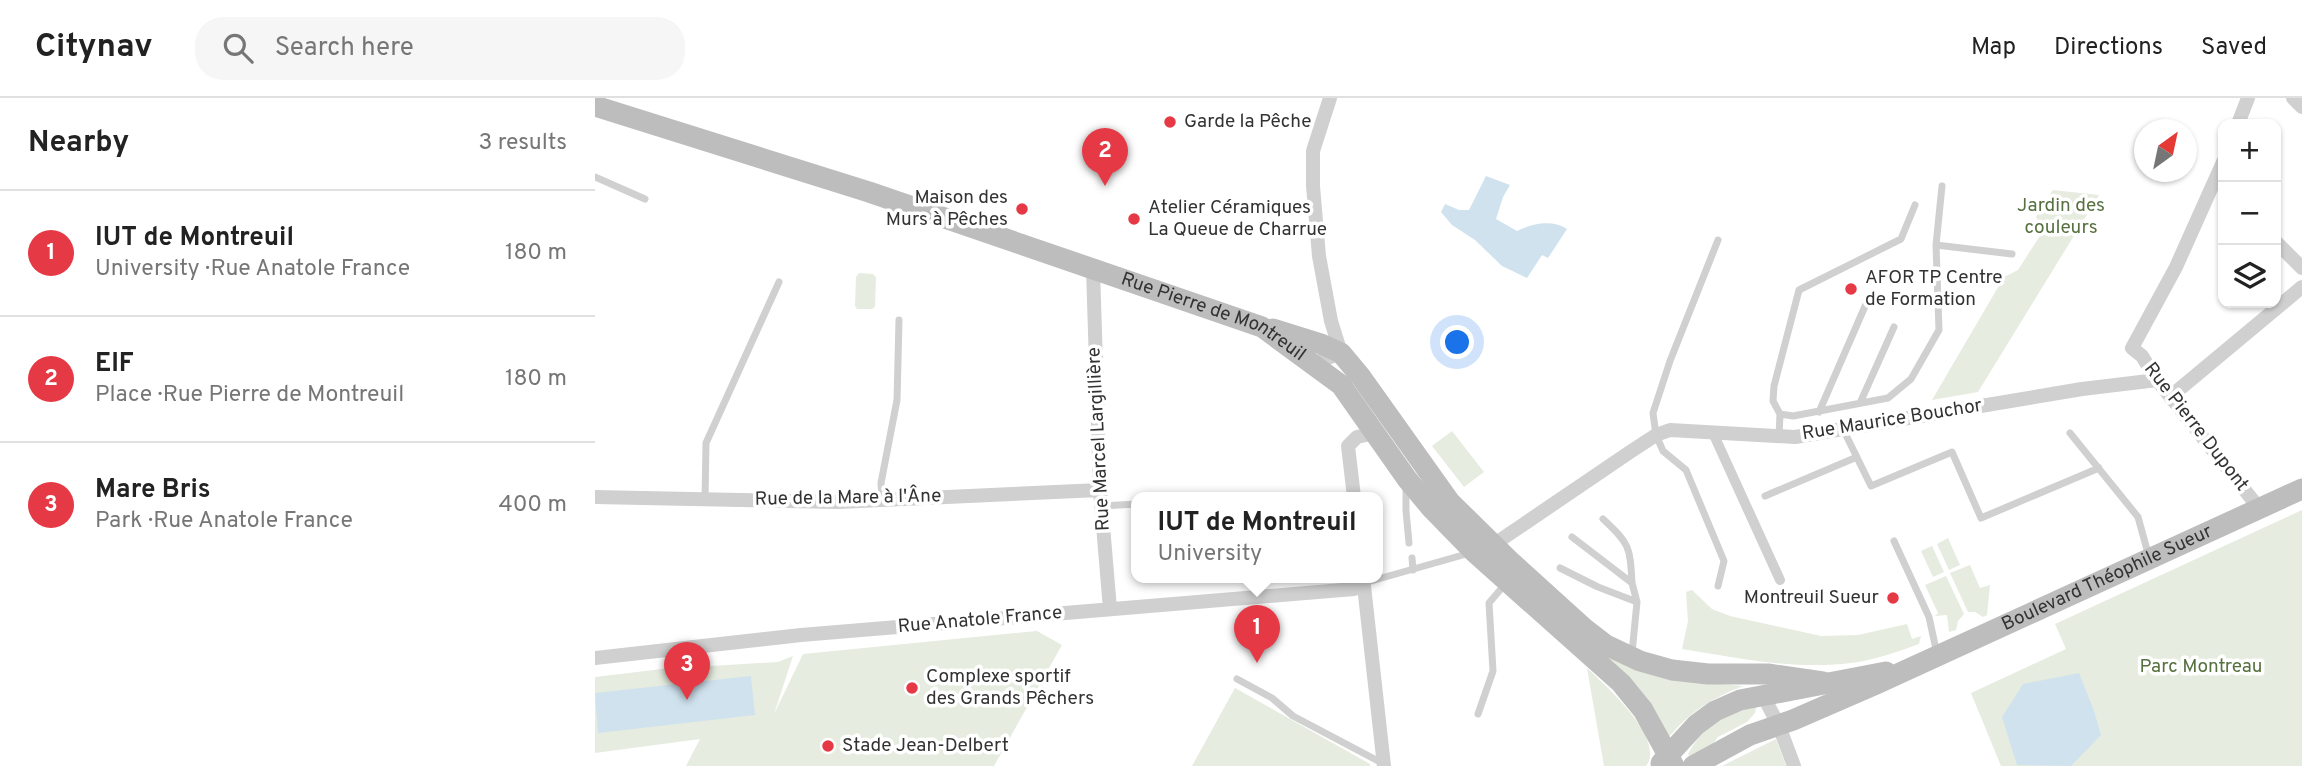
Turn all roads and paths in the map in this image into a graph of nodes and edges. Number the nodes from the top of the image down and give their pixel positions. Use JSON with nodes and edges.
{"nodes":[{"id":1,"x":1329,"y":98,"type":"edge"},
{"id":2,"x":2248,"y":98,"type":"edge"},
{"id":3,"x":2293,"y":98,"type":"edge"},
{"id":4,"x":595,"y":106,"type":"edge"},
{"id":5,"x":2302,"y":107,"type":"edge"},
{"id":6,"x":2240,"y":119,"type":"edge"},
{"id":7,"x":595,"y":177,"type":"edge"},
{"id":8,"x":1942,"y":186,"type":"dead end"},
{"id":9,"x":2218,"y":187,"type":"edge"},
{"id":10,"x":645,"y":199,"type":"dead end"},
{"id":11,"x":1915,"y":205,"type":"dead end"},
{"id":12,"x":1718,"y":240,"type":"dead end"},
{"id":13,"x":1936,"y":244,"type":"junction"},
{"id":14,"x":2279,"y":245,"type":"edge"},
{"id":15,"x":2012,"y":254,"type":"dead end"},
{"id":16,"x":2302,"y":268,"type":"edge"},
{"id":17,"x":1093,"y":269,"type":"junction"},
{"id":18,"x":779,"y":282,"type":"dead end"},
{"id":19,"x":2302,"y":288,"type":"edge"},
{"id":20,"x":1866,"y":304,"type":"dead end"},
{"id":21,"x":899,"y":320,"type":"dead end"},
{"id":22,"x":1894,"y":327,"type":"dead end"},
{"id":23,"x":1325,"y":355,"type":"junction"},
{"id":24,"x":2157,"y":380,"type":"junction"},
{"id":25,"x":2170,"y":397,"type":"junction"},
{"id":26,"x":1860,"y":403,"type":"junction"},
{"id":27,"x":1819,"y":412,"type":"junction"},
{"id":28,"x":1780,"y":414,"type":"junction"},
{"id":29,"x":1843,"y":429,"type":"junction"},
{"id":30,"x":1375,"y":433,"type":"junction"},
{"id":31,"x":1713,"y":433,"type":"junction"},
{"id":32,"x":2070,"y":433,"type":"dead end"},
{"id":33,"x":1656,"y":435,"type":"junction"},
{"id":34,"x":1779,"y":436,"type":"junction"},
{"id":35,"x":1412,"y":449,"type":"junction"},
{"id":36,"x":1857,"y":457,"type":"junction"},
{"id":37,"x":2099,"y":468,"type":"junction"},
{"id":38,"x":1407,"y":479,"type":"junction"},
{"id":39,"x":2302,"y":489,"type":"edge"},
{"id":40,"x":1100,"y":490,"type":"junction"},
{"id":41,"x":1353,"y":492,"type":"edge"},
{"id":42,"x":1765,"y":496,"type":"dead end"},
{"id":43,"x":595,"y":497,"type":"edge"},
{"id":44,"x":705,"y":499,"type":"junction"},
{"id":45,"x":882,"y":500,"type":"junction"},
{"id":46,"x":1131,"y":504,"type":"edge"},
{"id":47,"x":1102,"y":506,"type":"junction"},
{"id":48,"x":2259,"y":508,"type":"junction"},
{"id":49,"x":1603,"y":519,"type":"dead end"},
{"id":50,"x":1572,"y":537,"type":"dead end"},
{"id":51,"x":1894,"y":541,"type":"dead end"},
{"id":52,"x":1409,"y":543,"type":"dead end"},
{"id":53,"x":1484,"y":548,"type":"junction"},
{"id":54,"x":1412,"y":558,"type":"dead end"},
{"id":55,"x":2149,"y":558,"type":"junction"},
{"id":56,"x":1560,"y":568,"type":"dead end"},
{"id":57,"x":1413,"y":569,"type":"junction"},
{"id":58,"x":1383,"y":576,"type":"edge"},
{"id":59,"x":1780,"y":580,"type":"dead end"},
{"id":60,"x":1507,"y":582,"type":"junction"},
{"id":61,"x":1360,"y":583,"type":"edge"},
{"id":62,"x":1363,"y":583,"type":"edge"},
{"id":63,"x":1632,"y":583,"type":"junction"},
{"id":64,"x":1718,"y":586,"type":"dead end"},
{"id":65,"x":1637,"y":602,"type":"junction"},
{"id":66,"x":1109,"y":609,"type":"junction"},
{"id":67,"x":1938,"y":656,"type":"junction"},
{"id":68,"x":595,"y":658,"type":"edge"},
{"id":69,"x":1632,"y":658,"type":"junction"},
{"id":70,"x":1912,"y":667,"type":"junction"},
{"id":71,"x":1751,"y":674,"type":"junction"},
{"id":72,"x":1237,"y":679,"type":"dead end"},
{"id":73,"x":1823,"y":682,"type":"junction"},
{"id":74,"x":1765,"y":700,"type":"junction"},
{"id":75,"x":1478,"y":714,"type":"dead end"},
{"id":76,"x":1779,"y":726,"type":"junction"},
{"id":77,"x":1750,"y":735,"type":"junction"},
{"id":78,"x":1667,"y":762,"type":"edge"},
{"id":79,"x":1384,"y":765,"type":"edge"},
{"id":80,"x":1693,"y":766,"type":"edge"},
{"id":81,"x":1794,"y":766,"type":"edge"}],
"edges":[{"from":1,"to":23,"type":"street"},
{"from":2,"to":6,"type":"street"},
{"from":3,"to":5,"type":"street"},
{"from":4,"to":17,"type":"main road","name":"Rue Pierre de Montreuil"},
{"from":7,"to":10,"type":"lane"},
{"from":8,"to":13,"type":"lane"},
{"from":9,"to":24,"type":"street","name":"Rue Pierre Dupont"},
{"from":11,"to":28,"type":"lane"},
{"from":12,"to":33,"type":"lane"},
{"from":13,"to":15,"type":"lane"},
{"from":13,"to":26,"type":"lane"},
{"from":14,"to":16,"type":"street"},
{"from":17,"to":23,"type":"main road","name":"Rue Pierre de Montreuil"},
{"from":17,"to":40,"type":"street","name":"Rue Marcel Largillière"},
{"from":18,"to":44,"type":"lane"},
{"from":19,"to":25,"type":"street"},
{"from":20,"to":27,"type":"lane"},
{"from":21,"to":45,"type":"lane"},
{"from":22,"to":26,"type":"lane"},
{"from":23,"to":30,"type":"main road","name":"Rue Pierre de Montreuil"},
{"from":23,"to":35,"type":"main road","name":"Rue Pierre de Montreuil"},
{"from":24,"to":25,"type":"street","name":"Rue Pierre Dupont"},
{"from":24,"to":29,"type":"street","name":"Rue Maurice Bouchor"},
{"from":25,"to":48,"type":"street","name":"Rue Pierre Dupont"},
{"from":26,"to":27,"type":"lane"},
{"from":27,"to":28,"type":"lane"},
{"from":28,"to":34,"type":"lane"},
{"from":29,"to":34,"type":"street","name":"Rue Maurice Bouchor"},
{"from":29,"to":36,"type":"lane"},
{"from":30,"to":35,"type":"lane"},
{"from":30,"to":38,"type":"main road","name":"Rue Pierre de Montreuil"},
{"from":30,"to":41,"type":"street"},
{"from":31,"to":33,"type":"street","name":"Rue Maurice Bouchor"},
{"from":31,"to":34,"type":"street","name":"Rue Maurice Bouchor"},
{"from":31,"to":59,"type":"street"},
{"from":32,"to":37,"type":"lane"},
{"from":33,"to":53,"type":"street","name":"Rue Maurice Bouchor"},
{"from":33,"to":64,"type":"lane"},
{"from":35,"to":53,"type":"main road","name":"Rue Pierre de Montreuil"},
{"from":36,"to":37,"type":"lane"},
{"from":36,"to":42,"type":"lane"},
{"from":37,"to":55,"type":"lane"},
{"from":38,"to":52,"type":"lane"},
{"from":38,"to":53,"type":"main road","name":"Rue Pierre de Montreuil"},
{"from":39,"to":48,"type":"main road","name":"Boulevard Théophile Sueur"},
{"from":40,"to":45,"type":"street","name":"Rue de la Mare à l'Âne"},
{"from":40,"to":47,"type":"street","name":"Rue Marcel Largillière"},
{"from":43,"to":44,"type":"street","name":"Rue de la Mare à l'Âne"},
{"from":44,"to":45,"type":"street","name":"Rue de la Mare à l'Âne"},
{"from":46,"to":47,"type":"lane"},
{"from":47,"to":66,"type":"street","name":"Rue Marcel Largillière"},
{"from":48,"to":55,"type":"main road","name":"Boulevard Théophile Sueur"},
{"from":49,"to":63,"type":"lane"},
{"from":50,"to":63,"type":"lane"},
{"from":51,"to":67,"type":"lane"},
{"from":53,"to":57,"type":"lane"},
{"from":53,"to":60,"type":"main road","name":"Rue Pierre de Montreuil"},
{"from":53,"to":69,"type":"main road","name":"Rue Pierre de Montreuil"},
{"from":54,"to":57,"type":"lane"},
{"from":55,"to":67,"type":"main road","name":"Boulevard Théophile Sueur"},
{"from":56,"to":65,"type":"lane"},
{"from":57,"to":58,"type":"lane"},
{"from":60,"to":75,"type":"lane"},
{"from":60,"to":78,"type":"main road","name":"Rue Pierre de Montreuil"},
{"from":61,"to":66,"type":"street","name":"Rue Anatole France"},
{"from":62,"to":79,"type":"street"},
{"from":63,"to":65,"type":"lane"},
{"from":65,"to":69,"type":"lane"},
{"from":66,"to":68,"type":"street","name":"Rue Anatole France"},
{"from":67,"to":70,"type":"main road","name":"Boulevard Théophile Sueur"},
{"from":69,"to":71,"type":"main road","name":"Rue Pierre de Montreuil"},
{"from":70,"to":73,"type":"main road","name":"Boulevard Théophile Sueur"},
{"from":70,"to":76,"type":"main road","name":"Boulevard Théophile Sueur"},
{"from":71,"to":73,"type":"main road","name":"Rue Pierre de Montreuil"},
{"from":71,"to":74,"type":"main road"},
{"from":72,"to":79,"type":"lane"},
{"from":73,"to":74,"type":"main road","name":"Boulevard Théophile Sueur"},
{"from":74,"to":76,"type":"street"},
{"from":74,"to":77,"type":"main road"},
{"from":74,"to":78,"type":"main road","name":"Boulevard Théophile Sueur"},
{"from":76,"to":77,"type":"main road","name":"Boulevard Théophile Sueur"},
{"from":76,"to":81,"type":"street"},
{"from":77,"to":80,"type":"main road","name":"Boulevard Théophile Sueur"}]}
